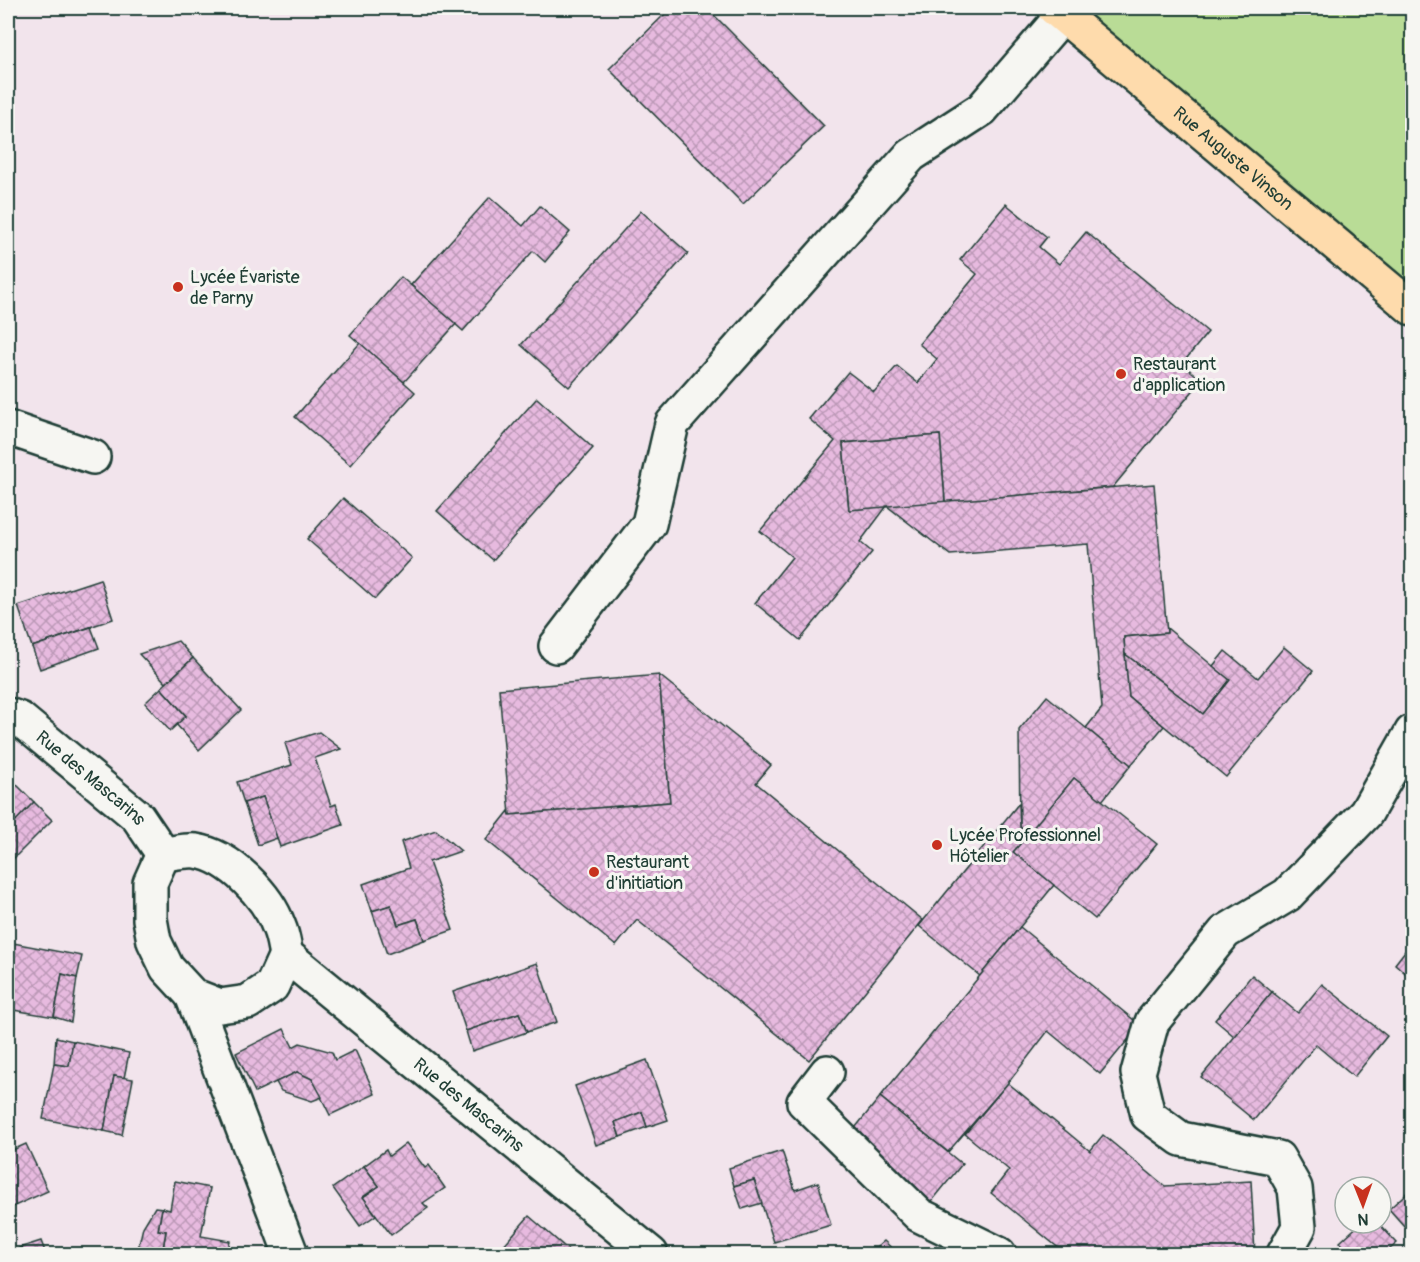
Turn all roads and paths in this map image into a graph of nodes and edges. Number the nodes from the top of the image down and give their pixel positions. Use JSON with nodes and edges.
{"nodes":[{"id":1,"x":1058,"y":11,"type":"edge"},
{"id":2,"x":1413,"y":308,"type":"edge"},
{"id":3,"x":8,"y":428,"type":"edge"},
{"id":4,"x":93,"y":457,"type":"dead end"},
{"id":5,"x":556,"y":646,"type":"dead end"},
{"id":6,"x":8,"y":715,"type":"edge"},
{"id":7,"x":1413,"y":732,"type":"edge"},
{"id":8,"x":163,"y":854,"type":"junction"},
{"id":9,"x":286,"y":955,"type":"junction"},
{"id":10,"x":192,"y":995,"type":"junction"},
{"id":11,"x":827,"y":1072,"type":"dead end"},
{"id":12,"x":291,"y":1254,"type":"edge"},
{"id":13,"x":651,"y":1254,"type":"edge"},
{"id":14,"x":999,"y":1254,"type":"edge"},
{"id":15,"x":1284,"y":1254,"type":"edge"}],
"edges":[{"from":1,"to":2,"type":"main road","name":"Rue Auguste Vinson"},
{"from":1,"to":5,"type":"street"},
{"from":3,"to":4,"type":"street"},
{"from":6,"to":8,"type":"street","name":"Rue des Mascarins"},
{"from":7,"to":15,"type":"street"},
{"from":8,"to":9,"type":"street"},
{"from":8,"to":10,"type":"street"},
{"from":9,"to":10,"type":"street"},
{"from":9,"to":13,"type":"street","name":"Rue des Mascarins"},
{"from":10,"to":12,"type":"street"},
{"from":11,"to":14,"type":"street"}]}
